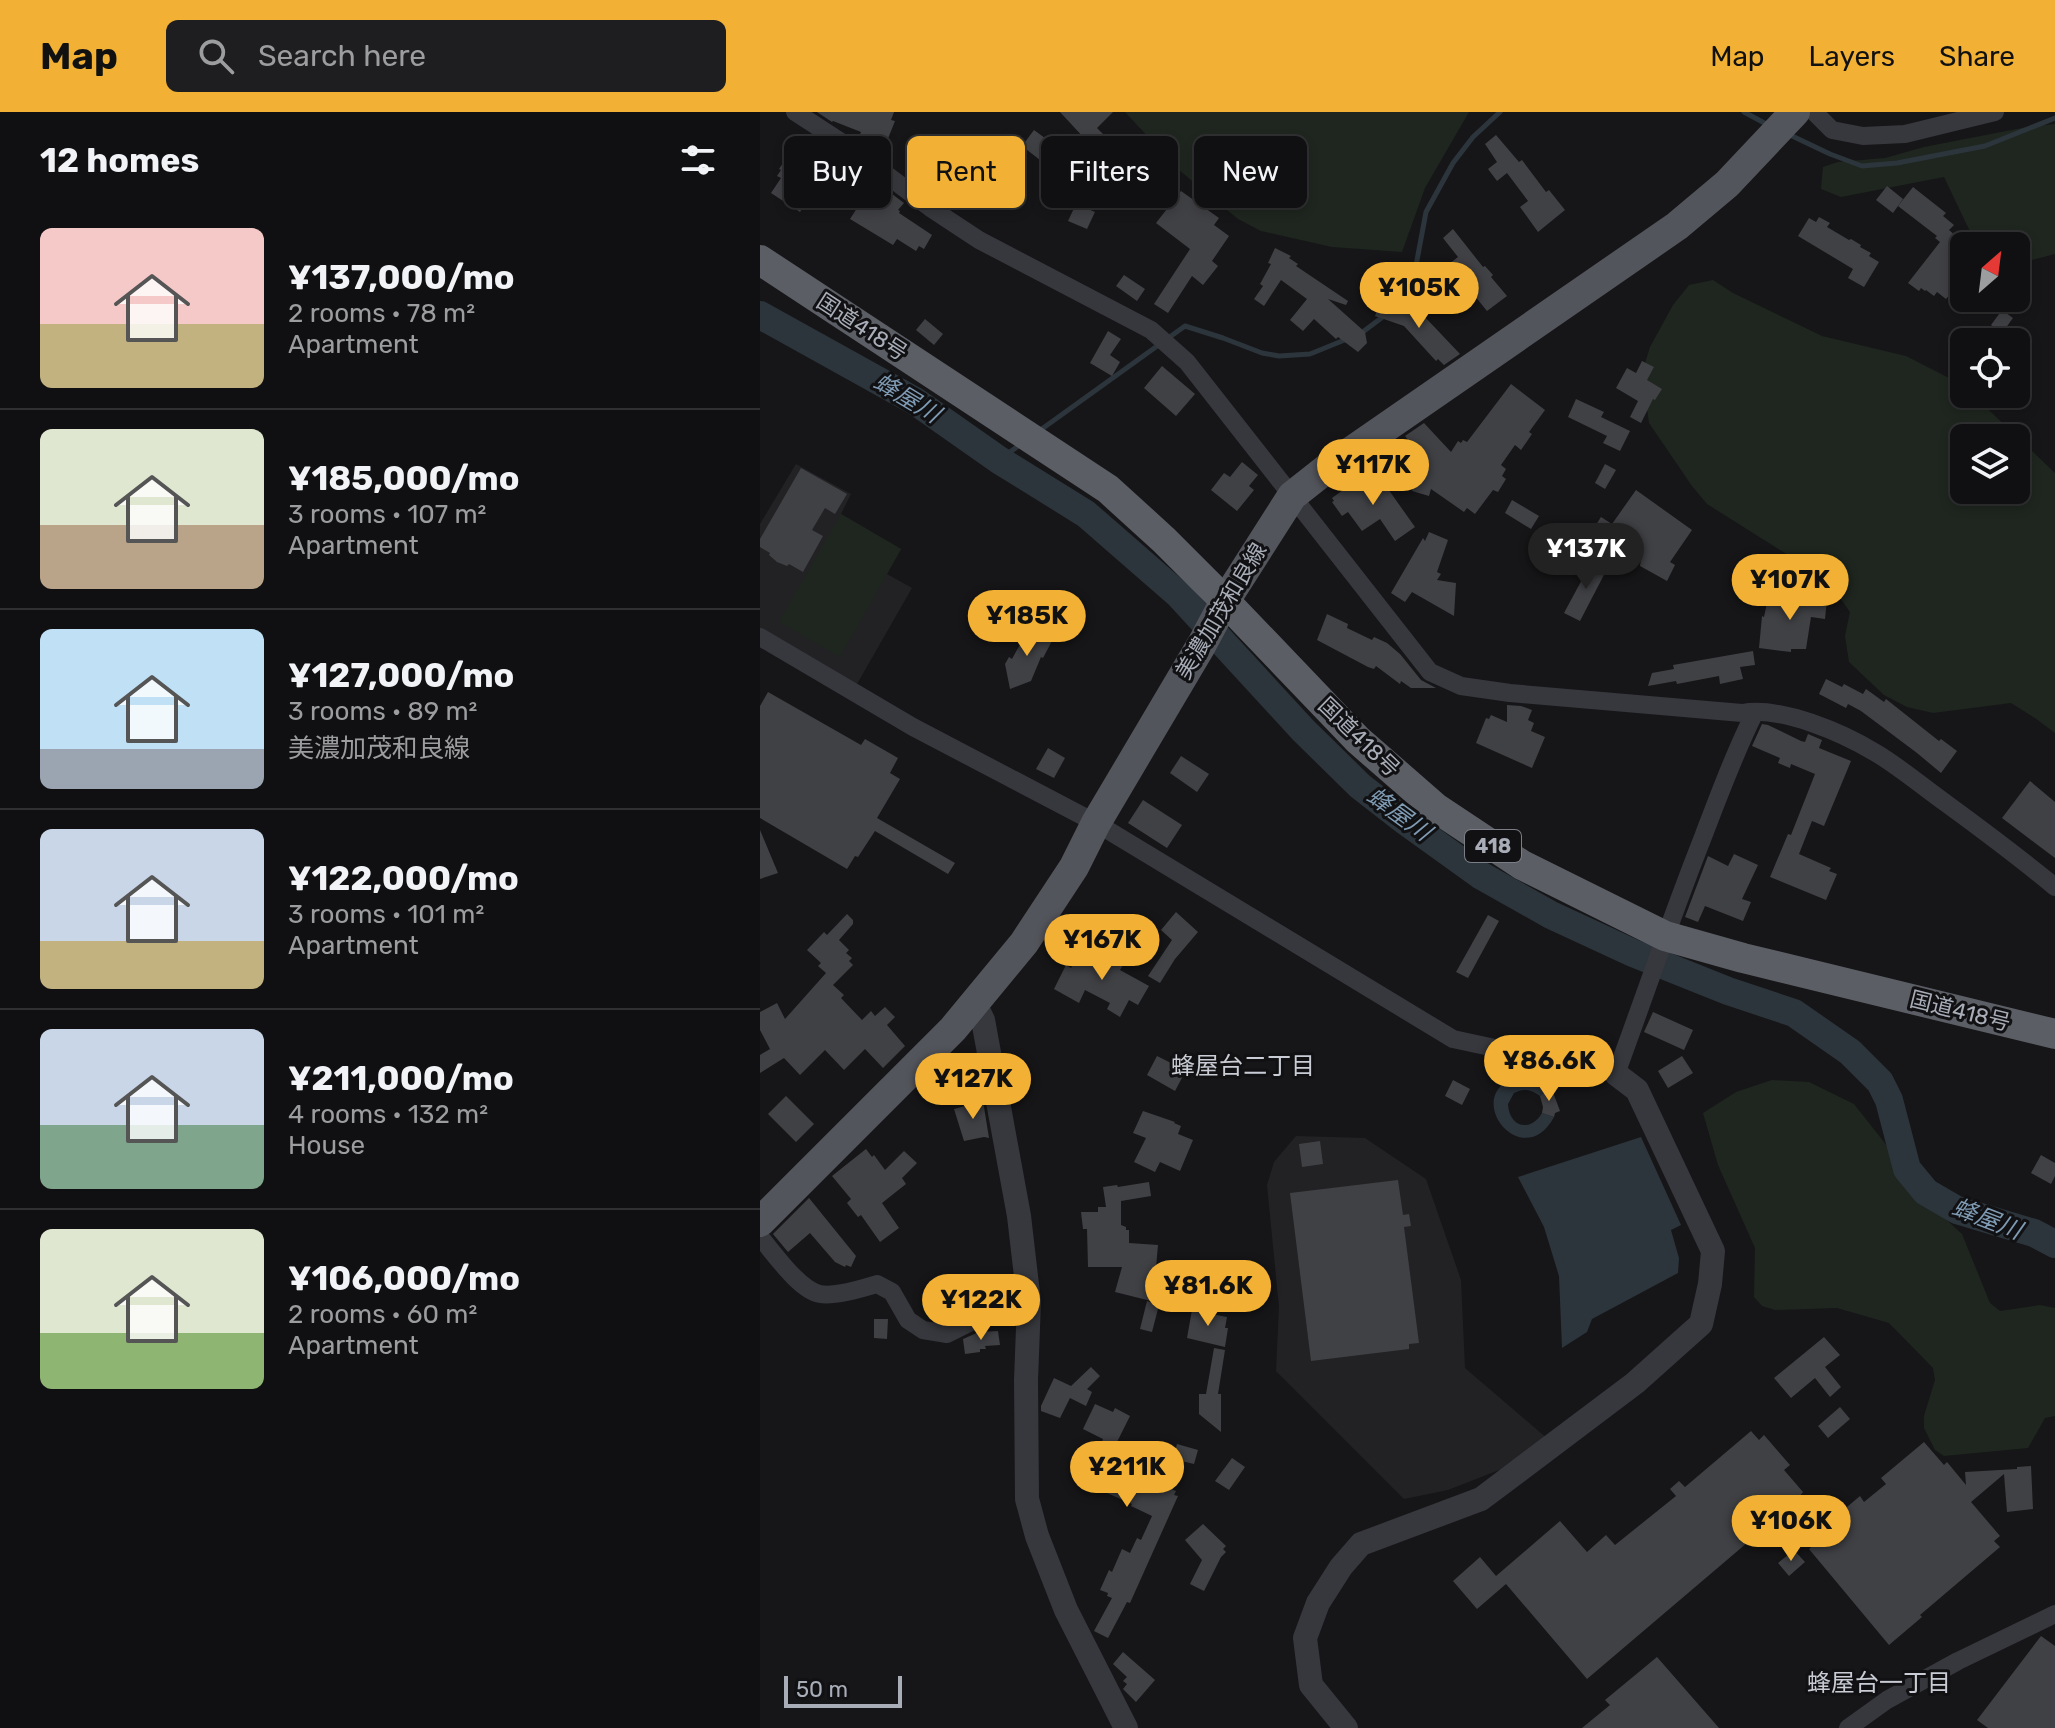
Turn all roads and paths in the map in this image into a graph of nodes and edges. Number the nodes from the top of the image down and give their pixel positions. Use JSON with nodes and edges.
{"nodes":[{"id":1,"x":795,"y":112,"type":"edge"},
{"id":2,"x":1995,"y":112,"type":"edge"},
{"id":3,"x":1801,"y":113,"type":"edge"},
{"id":4,"x":760,"y":260,"type":"edge"},
{"id":5,"x":1292,"y":496,"type":"junction"},
{"id":6,"x":1225,"y":601,"type":"junction"},
{"id":7,"x":760,"y":637,"type":"edge"},
{"id":8,"x":1755,"y":712,"type":"junction"},
{"id":9,"x":1096,"y":823,"type":"junction"},
{"id":10,"x":2055,"y":887,"type":"edge"},
{"id":11,"x":1665,"y":936,"type":"junction"},
{"id":12,"x":975,"y":1004,"type":"junction"},
{"id":13,"x":2055,"y":1034,"type":"edge"},
{"id":14,"x":1616,"y":1074,"type":"junction"},
{"id":15,"x":761,"y":1222,"type":"edge"},
{"id":16,"x":992,"y":1316,"type":"dead end"},
{"id":17,"x":2055,"y":1614,"type":"edge"},
{"id":18,"x":1126,"y":1728,"type":"edge"},
{"id":19,"x":1346,"y":1728,"type":"edge"},
{"id":20,"x":1848,"y":1728,"type":"edge"}],
"edges":[{"from":1,"to":5,"type":"street"},
{"from":2,"to":3,"type":"street"},
{"from":3,"to":5,"type":"main road","name":"美濃加茂和良線"},
{"from":4,"to":6,"type":"highway","name":"国道418号","number":"418"},
{"from":5,"to":6,"type":"main road","name":"美濃加茂和良線"},
{"from":5,"to":8,"type":"street"},
{"from":6,"to":9,"type":"main road","name":"美濃加茂和良線"},
{"from":6,"to":11,"type":"highway","name":"国道418号","number":"418"},
{"from":7,"to":9,"type":"street"},
{"from":8,"to":10,"type":"street"},
{"from":8,"to":11,"type":"street"},
{"from":9,"to":12,"type":"main road","name":"美濃加茂和良線"},
{"from":9,"to":14,"type":"street"},
{"from":11,"to":13,"type":"highway","name":"国道418号","number":"418"},
{"from":11,"to":14,"type":"street"},
{"from":12,"to":15,"type":"main road","name":"美濃加茂和良線"},
{"from":12,"to":18,"type":"street"},
{"from":14,"to":19,"type":"street"},
{"from":15,"to":16,"type":"street"},
{"from":17,"to":20,"type":"street"}]}
